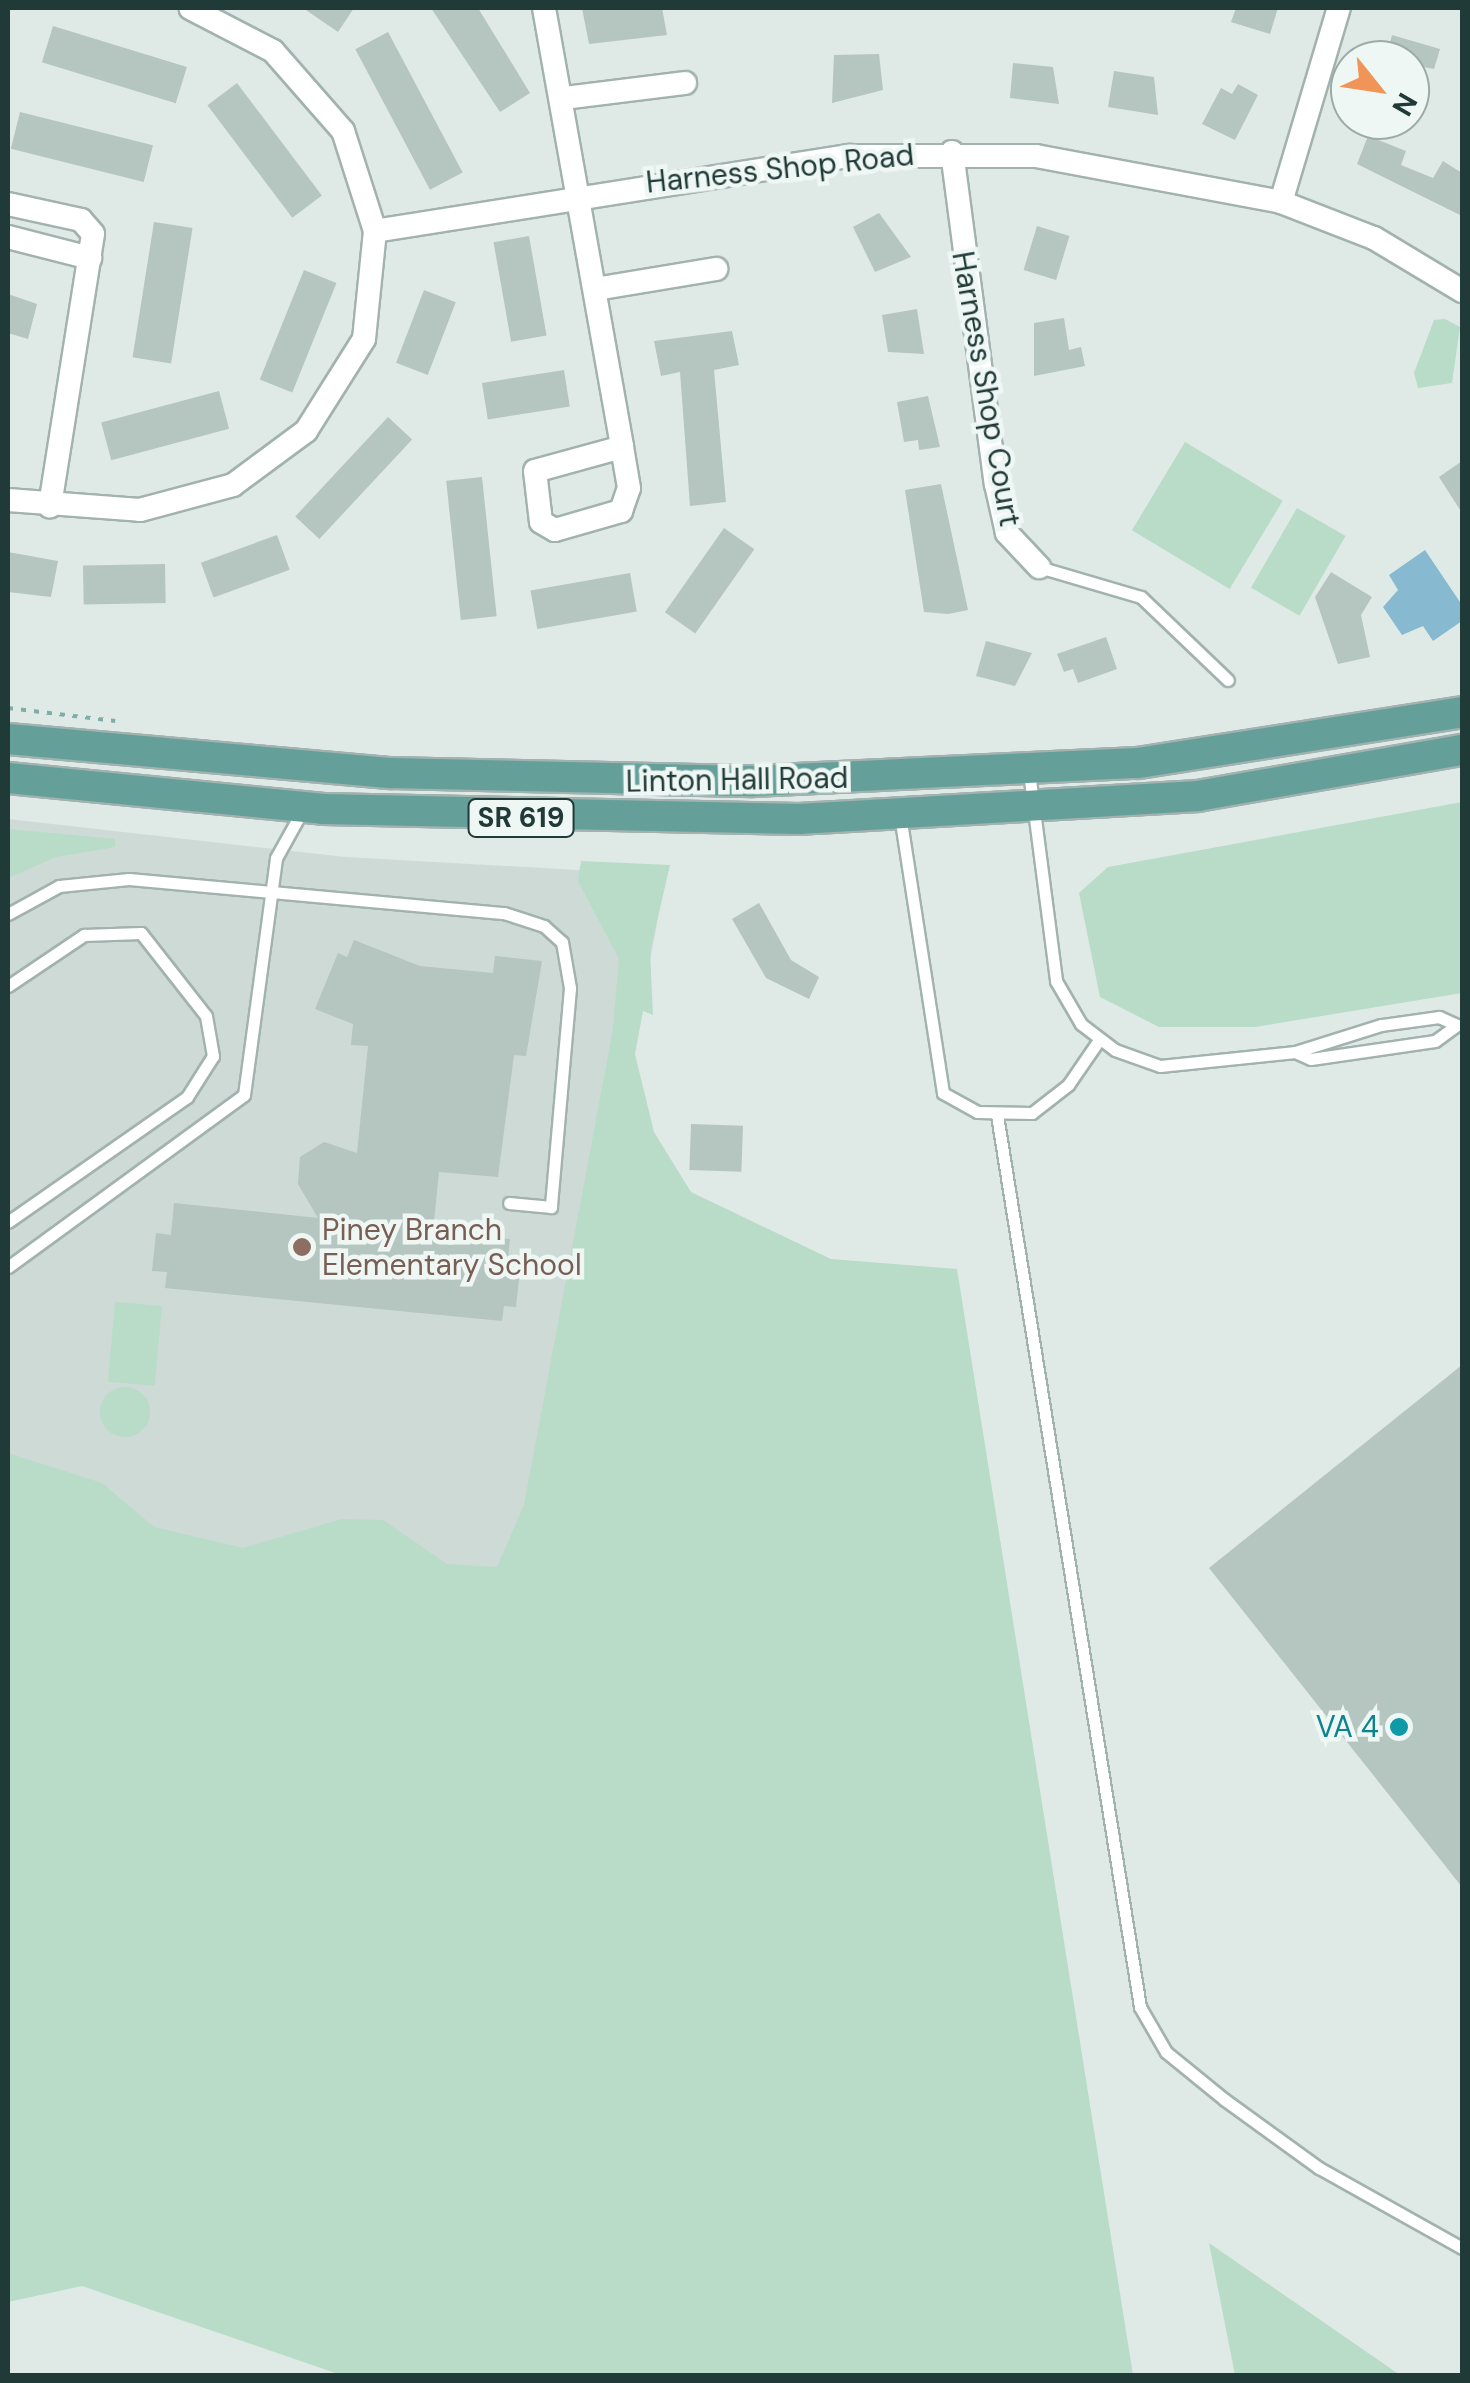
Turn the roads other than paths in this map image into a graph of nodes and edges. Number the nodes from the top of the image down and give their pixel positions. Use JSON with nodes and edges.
{"nodes":[{"id":1,"x":190,"y":8,"type":"edge"},
{"id":2,"x":544,"y":8,"type":"edge"},
{"id":3,"x":1339,"y":8,"type":"edge"},
{"id":4,"x":685,"y":82,"type":"dead end"},
{"id":5,"x":564,"y":98,"type":"junction"},
{"id":6,"x":952,"y":152,"type":"junction"},
{"id":7,"x":580,"y":194,"type":"junction"},
{"id":8,"x":1281,"y":202,"type":"junction"},
{"id":9,"x":8,"y":204,"type":"edge"},
{"id":10,"x":376,"y":231,"type":"junction"},
{"id":11,"x":8,"y":238,"type":"edge"},
{"id":12,"x":90,"y":258,"type":"junction"},
{"id":13,"x":716,"y":270,"type":"dead end"},
{"id":14,"x":594,"y":289,"type":"junction"},
{"id":15,"x":1462,"y":291,"type":"edge"},
{"id":16,"x":622,"y":447,"type":"junction"},
{"id":17,"x":8,"y":500,"type":"edge"},
{"id":18,"x":50,"y":506,"type":"junction"},
{"id":19,"x":1039,"y":567,"type":"joint"},
{"id":20,"x":1228,"y":680,"type":"dead end"},
{"id":21,"x":1462,"y":712,"type":"edge"},
{"id":22,"x":8,"y":738,"type":"edge"},
{"id":23,"x":1462,"y":750,"type":"edge"},
{"id":24,"x":1029,"y":772,"type":"junction"},
{"id":25,"x":8,"y":778,"type":"edge"},
{"id":26,"x":310,"y":808,"type":"junction"},
{"id":27,"x":1036,"y":809,"type":"junction"},
{"id":28,"x":900,"y":815,"type":"junction"},
{"id":29,"x":271,"y":891,"type":"junction"},
{"id":30,"x":8,"y":914,"type":"edge"},
{"id":31,"x":8,"y":986,"type":"edge"},
{"id":32,"x":1460,"y":1025,"type":"edge"},
{"id":33,"x":1099,"y":1040,"type":"junction"},
{"id":34,"x":1295,"y":1052,"type":"junction"},
{"id":35,"x":997,"y":1115,"type":"junction"},
{"id":36,"x":509,"y":1203,"type":"dead end"},
{"id":37,"x":8,"y":1222,"type":"edge"},
{"id":38,"x":8,"y":1266,"type":"edge"},
{"id":39,"x":1462,"y":2248,"type":"edge"}],
"edges":[{"from":1,"to":10,"type":"street"},
{"from":2,"to":5,"type":"street"},
{"from":3,"to":8,"type":"street"},
{"from":4,"to":5,"type":"street"},
{"from":5,"to":7,"type":"street"},
{"from":6,"to":7,"type":"street","name":"Harness Shop Road"},
{"from":6,"to":8,"type":"street","name":"Harness Shop Road"},
{"from":6,"to":19,"type":"street","name":"Harness Shop Court"},
{"from":7,"to":10,"type":"street","name":"Harness Shop Road"},
{"from":7,"to":14,"type":"street"},
{"from":8,"to":15,"type":"street","name":"Harness Shop Road"},
{"from":9,"to":12,"type":"street"},
{"from":10,"to":18,"type":"street"},
{"from":11,"to":12,"type":"street"},
{"from":12,"to":18,"type":"street"},
{"from":13,"to":14,"type":"street"},
{"from":14,"to":16,"type":"street"},
{"from":16,"to":16,"type":"street"},
{"from":17,"to":18,"type":"street"},
{"from":19,"to":20,"type":"lane","name":"Harness Shop Court"},
{"from":21,"to":24,"type":"main road","name":"Linton Hall Road","number":"SR 619"},
{"from":22,"to":24,"type":"main road","name":"Linton Hall Road","number":"SR 619"},
{"from":23,"to":27,"type":"main road","name":"Linton Hall Road","number":"SR 619"},
{"from":24,"to":27,"type":"lane"},
{"from":25,"to":26,"type":"main road","name":"Linton Hall Road","number":"SR 619"},
{"from":26,"to":28,"type":"main road","name":"Linton Hall Road","number":"SR 619"},
{"from":26,"to":29,"type":"lane"},
{"from":27,"to":28,"type":"main road","name":"Linton Hall Road","number":"SR 619"},
{"from":27,"to":33,"type":"lane"},
{"from":28,"to":35,"type":"lane"},
{"from":29,"to":30,"type":"lane"},
{"from":29,"to":36,"type":"lane"},
{"from":29,"to":38,"type":"lane"},
{"from":31,"to":37,"type":"lane"},
{"from":32,"to":34,"type":"lane"},
{"from":32,"to":34,"type":"lane"},
{"from":33,"to":34,"type":"lane"},
{"from":33,"to":35,"type":"lane"},
{"from":35,"to":39,"type":"lane"}]}
